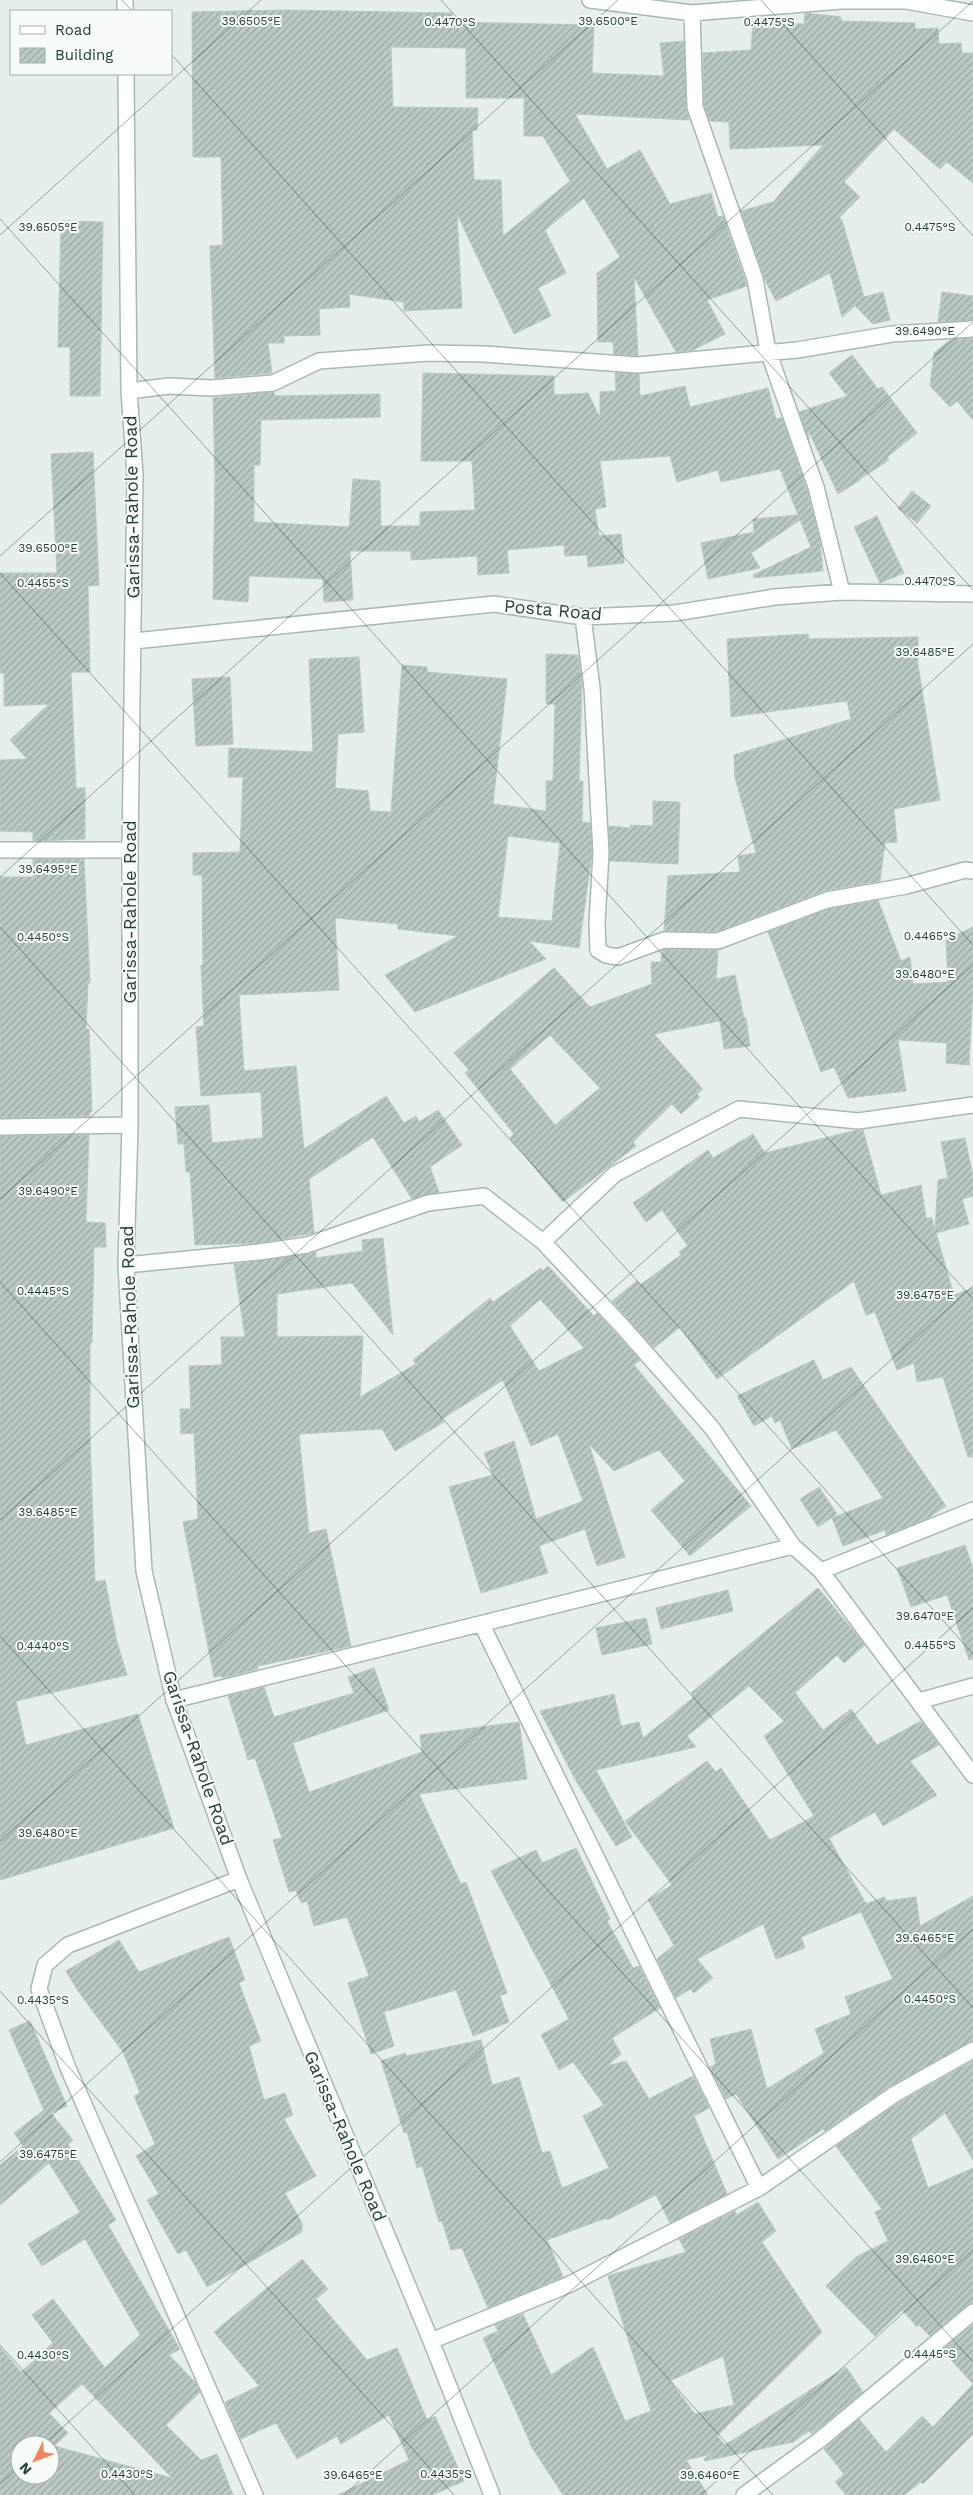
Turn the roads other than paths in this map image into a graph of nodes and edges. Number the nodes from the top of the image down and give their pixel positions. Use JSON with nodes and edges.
{"nodes":[{"id":1,"x":590,"y":0,"type":"edge"},
{"id":2,"x":692,"y":13,"type":"junction"},
{"id":3,"x":973,"y":13,"type":"edge"},
{"id":4,"x":126,"y":75,"type":"edge"},
{"id":5,"x":973,"y":329,"type":"edge"},
{"id":6,"x":768,"y":351,"type":"junction"},
{"id":7,"x":129,"y":391,"type":"junction"},
{"id":8,"x":842,"y":592,"type":"junction"},
{"id":9,"x":973,"y":594,"type":"edge"},
{"id":10,"x":583,"y":617,"type":"junction"},
{"id":11,"x":134,"y":641,"type":"junction"},
{"id":12,"x":0,"y":850,"type":"edge"},
{"id":13,"x":130,"y":850,"type":"junction"},
{"id":14,"x":973,"y":871,"type":"edge"},
{"id":15,"x":973,"y":1105,"type":"edge"},
{"id":16,"x":130,"y":1125,"type":"junction"},
{"id":17,"x":0,"y":1127,"type":"edge"},
{"id":18,"x":543,"y":1242,"type":"junction"},
{"id":19,"x":126,"y":1265,"type":"junction"},
{"id":20,"x":973,"y":1510,"type":"edge"},
{"id":21,"x":793,"y":1546,"type":"junction"},
{"id":22,"x":821,"y":1571,"type":"junction"},
{"id":23,"x":482,"y":1625,"type":"junction"},
{"id":24,"x":973,"y":1686,"type":"edge"},
{"id":25,"x":174,"y":1700,"type":"junction"},
{"id":26,"x":919,"y":1701,"type":"junction"},
{"id":27,"x":973,"y":1775,"type":"edge"},
{"id":28,"x":239,"y":1879,"type":"junction"},
{"id":29,"x":973,"y":2050,"type":"edge"},
{"id":30,"x":759,"y":2188,"type":"junction"},
{"id":31,"x":973,"y":2312,"type":"edge"},
{"id":32,"x":431,"y":2341,"type":"junction"},
{"id":33,"x":256,"y":2495,"type":"edge"},
{"id":34,"x":492,"y":2495,"type":"edge"},
{"id":35,"x":744,"y":2495,"type":"edge"}],
"edges":[{"from":1,"to":2,"type":"street"},
{"from":2,"to":3,"type":"street"},
{"from":2,"to":6,"type":"street"},
{"from":4,"to":7,"type":"street","name":"Garissa-Rahole Road"},
{"from":5,"to":6,"type":"street"},
{"from":6,"to":7,"type":"street"},
{"from":6,"to":8,"type":"street"},
{"from":7,"to":11,"type":"street","name":"Garissa-Rahole Road"},
{"from":8,"to":9,"type":"street","name":"Posta Road"},
{"from":8,"to":10,"type":"street","name":"Posta Road"},
{"from":10,"to":11,"type":"street","name":"Posta Road"},
{"from":10,"to":14,"type":"street"},
{"from":11,"to":13,"type":"street","name":"Garissa-Rahole Road"},
{"from":12,"to":13,"type":"street"},
{"from":13,"to":16,"type":"street","name":"Garissa-Rahole Road"},
{"from":15,"to":18,"type":"street"},
{"from":16,"to":17,"type":"street"},
{"from":16,"to":19,"type":"street","name":"Garissa-Rahole Road"},
{"from":18,"to":19,"type":"street"},
{"from":18,"to":21,"type":"street"},
{"from":19,"to":25,"type":"street","name":"Garissa-Rahole Road"},
{"from":20,"to":22,"type":"street"},
{"from":21,"to":22,"type":"street"},
{"from":21,"to":23,"type":"street"},
{"from":22,"to":26,"type":"street"},
{"from":23,"to":25,"type":"street"},
{"from":23,"to":30,"type":"street"},
{"from":24,"to":26,"type":"street"},
{"from":25,"to":28,"type":"street","name":"Garissa-Rahole Road"},
{"from":26,"to":27,"type":"street"},
{"from":28,"to":32,"type":"street","name":"Garissa-Rahole Road"},
{"from":28,"to":33,"type":"street"},
{"from":29,"to":30,"type":"street"},
{"from":30,"to":32,"type":"street"},
{"from":31,"to":35,"type":"street"},
{"from":32,"to":34,"type":"street","name":"Garissa-Rahole Road"}]}
